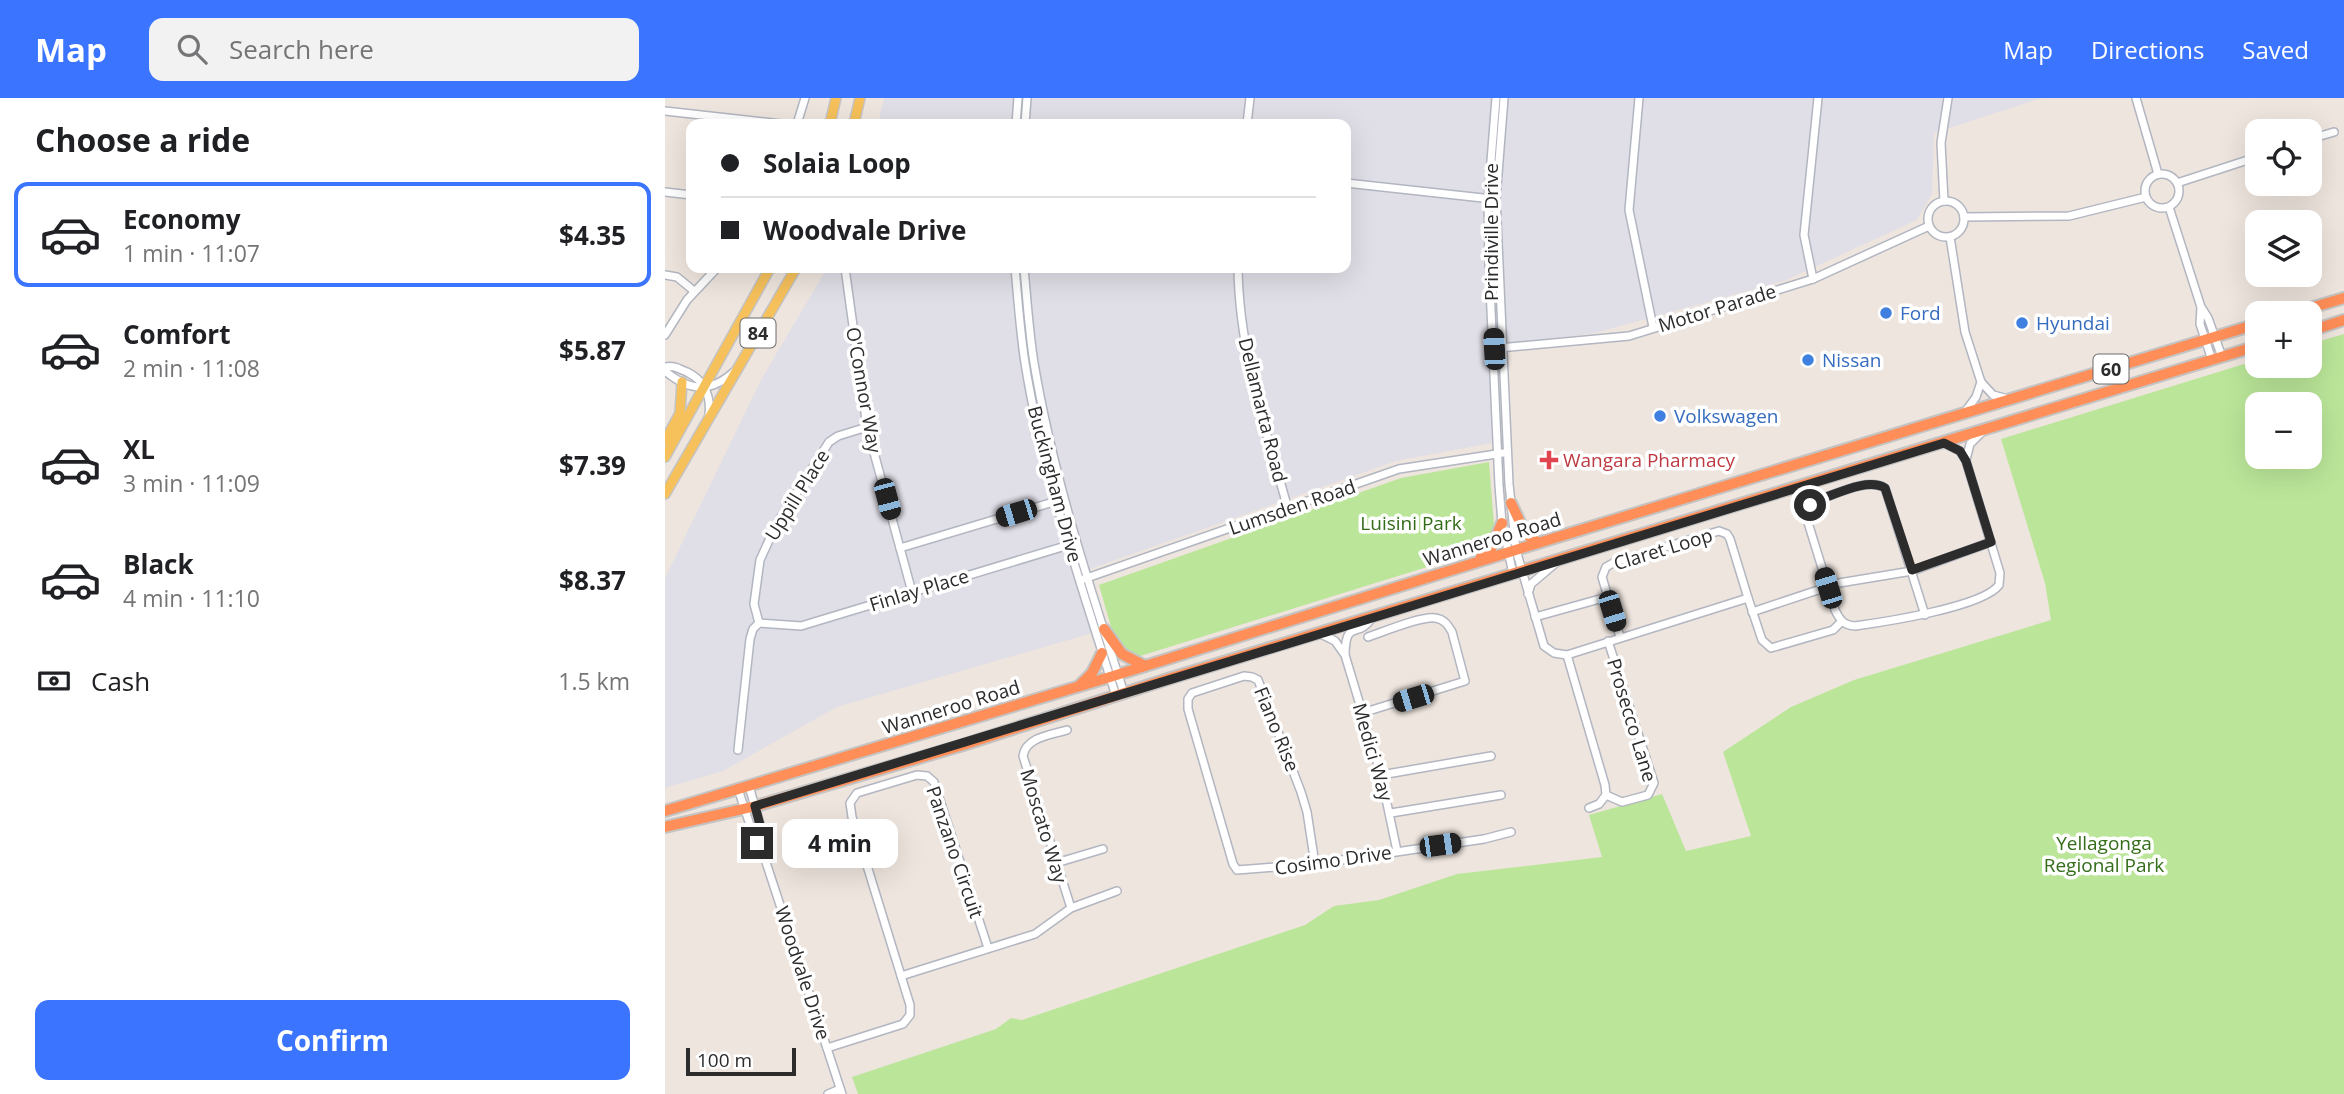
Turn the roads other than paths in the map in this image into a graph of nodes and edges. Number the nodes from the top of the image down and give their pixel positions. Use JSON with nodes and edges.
{"nodes":[{"id":1,"x":805,"y":98,"type":"edge"},
{"id":2,"x":837,"y":98,"type":"edge"},
{"id":3,"x":860,"y":98,"type":"edge"},
{"id":4,"x":1018,"y":98,"type":"edge"},
{"id":5,"x":1027,"y":98,"type":"edge"},
{"id":6,"x":1249,"y":98,"type":"edge"},
{"id":7,"x":1496,"y":98,"type":"edge"},
{"id":8,"x":1504,"y":98,"type":"edge"},
{"id":9,"x":1639,"y":98,"type":"edge"},
{"id":10,"x":1818,"y":98,"type":"edge"},
{"id":11,"x":1948,"y":98,"type":"edge"},
{"id":12,"x":2136,"y":98,"type":"edge"},
{"id":13,"x":665,"y":111,"type":"edge"},
{"id":14,"x":736,"y":119,"type":"edge"},
{"id":15,"x":799,"y":119,"type":"edge"},
{"id":16,"x":831,"y":119,"type":"edge"},
{"id":17,"x":855,"y":119,"type":"edge"},
{"id":18,"x":1016,"y":119,"type":"edge"},
{"id":19,"x":1025,"y":119,"type":"edge"},
{"id":20,"x":1247,"y":119,"type":"edge"},
{"id":21,"x":2334,"y":132,"type":"dead end"},
{"id":22,"x":2322,"y":136,"type":"edge"},
{"id":23,"x":2245,"y":160,"type":"edge"},
{"id":24,"x":2158,"y":174,"type":"junction"},
{"id":25,"x":2177,"y":183,"type":"junction"},
{"id":26,"x":1351,"y":184,"type":"edge"},
{"id":27,"x":665,"y":192,"type":"edge"},
{"id":28,"x":686,"y":194,"type":"edge"},
{"id":29,"x":2146,"y":197,"type":"junction"},
{"id":30,"x":1492,"y":199,"type":"junction"},
{"id":31,"x":1944,"y":201,"type":"junction"},
{"id":32,"x":2169,"y":207,"type":"junction"},
{"id":33,"x":1964,"y":217,"type":"junction"},
{"id":34,"x":1929,"y":226,"type":"junction"},
{"id":35,"x":1950,"y":237,"type":"junction"},
{"id":36,"x":712,"y":273,"type":"edge"},
{"id":37,"x":767,"y":273,"type":"edge"},
{"id":38,"x":793,"y":273,"type":"edge"},
{"id":39,"x":846,"y":273,"type":"edge"},
{"id":40,"x":1016,"y":273,"type":"edge"},
{"id":41,"x":1025,"y":273,"type":"edge"},
{"id":42,"x":1238,"y":273,"type":"edge"},
{"id":43,"x":665,"y":275,"type":"edge"},
{"id":44,"x":1813,"y":279,"type":"junction"},
{"id":45,"x":694,"y":291,"type":"junction"},
{"id":46,"x":2344,"y":298,"type":"edge"},
{"id":47,"x":2322,"y":305,"type":"edge"},
{"id":48,"x":2344,"y":320,"type":"edge"},
{"id":49,"x":1653,"y":327,"type":"junction"},
{"id":50,"x":2322,"y":327,"type":"edge"},
{"id":51,"x":2245,"y":328,"type":"edge"},
{"id":52,"x":665,"y":334,"type":"edge"},
{"id":53,"x":2211,"y":339,"type":"junction"},
{"id":54,"x":1498,"y":349,"type":"junction"},
{"id":55,"x":2245,"y":350,"type":"edge"},
{"id":56,"x":2217,"y":358,"type":"junction"},
{"id":57,"x":738,"y":368,"type":"junction"},
{"id":58,"x":665,"y":369,"type":"edge"},
{"id":59,"x":682,"y":382,"type":"junction"},
{"id":60,"x":1981,"y":382,"type":"junction"},
{"id":61,"x":704,"y":386,"type":"junction"},
{"id":62,"x":2009,"y":399,"type":"junction"},
{"id":63,"x":1964,"y":412,"type":"junction"},
{"id":64,"x":708,"y":420,"type":"junction"},
{"id":65,"x":867,"y":427,"type":"junction"},
{"id":66,"x":1984,"y":431,"type":"junction"},
{"id":67,"x":665,"y":441,"type":"edge"},
{"id":68,"x":1944,"y":443,"type":"junction"},
{"id":69,"x":1507,"y":452,"type":"junction"},
{"id":70,"x":1498,"y":453,"type":"junction"},
{"id":71,"x":665,"y":457,"type":"edge"},
{"id":72,"x":1966,"y":461,"type":"junction"},
{"id":73,"x":665,"y":494,"type":"edge"},
{"id":74,"x":1060,"y":500,"type":"junction"},
{"id":75,"x":1511,"y":503,"type":"junction"},
{"id":76,"x":1288,"y":509,"type":"junction"},
{"id":77,"x":1502,"y":523,"type":"junction"},
{"id":78,"x":1991,"y":542,"type":"junction"},
{"id":79,"x":1538,"y":543,"type":"junction"},
{"id":80,"x":1073,"y":544,"type":"junction"},
{"id":81,"x":900,"y":548,"type":"junction"},
{"id":82,"x":1512,"y":551,"type":"junction"},
{"id":83,"x":1563,"y":558,"type":"junction"},
{"id":84,"x":1470,"y":564,"type":"junction"},
{"id":85,"x":1912,"y":570,"type":"junction"},
{"id":86,"x":1517,"y":573,"type":"junction"},
{"id":87,"x":1085,"y":579,"type":"junction"},
{"id":88,"x":1828,"y":588,"type":"junction"},
{"id":89,"x":912,"y":592,"type":"junction"},
{"id":90,"x":1528,"y":594,"type":"junction"},
{"id":91,"x":1607,"y":597,"type":"junction"},
{"id":92,"x":1748,"y":598,"type":"junction"},
{"id":93,"x":1752,"y":612,"type":"junction"},
{"id":94,"x":1925,"y":615,"type":"junction"},
{"id":95,"x":1535,"y":617,"type":"junction"},
{"id":96,"x":1371,"y":619,"type":"junction"},
{"id":97,"x":1841,"y":622,"type":"junction"},
{"id":98,"x":759,"y":623,"type":"junction"},
{"id":99,"x":1104,"y":629,"type":"junction"},
{"id":100,"x":1321,"y":634,"type":"junction"},
{"id":101,"x":1368,"y":637,"type":"dead end"},
{"id":102,"x":1620,"y":637,"type":"junction"},
{"id":103,"x":1608,"y":641,"type":"junction"},
{"id":104,"x":1102,"y":653,"type":"junction"},
{"id":105,"x":1345,"y":655,"type":"junction"},
{"id":106,"x":1567,"y":655,"type":"junction"},
{"id":107,"x":1145,"y":666,"type":"junction"},
{"id":108,"x":1114,"y":676,"type":"junction"},
{"id":109,"x":1078,"y":687,"type":"junction"},
{"id":110,"x":1120,"y":695,"type":"junction"},
{"id":111,"x":1362,"y":713,"type":"junction"},
{"id":112,"x":1067,"y":730,"type":"dead end"},
{"id":113,"x":738,"y":750,"type":"dead end"},
{"id":114,"x":1491,"y":756,"type":"dead end"},
{"id":115,"x":1381,"y":775,"type":"junction"},
{"id":116,"x":743,"y":788,"type":"junction"},
{"id":117,"x":1501,"y":795,"type":"dead end"},
{"id":118,"x":1607,"y":795,"type":"junction"},
{"id":119,"x":750,"y":808,"type":"junction"},
{"id":120,"x":1590,"y":808,"type":"dead end"},
{"id":121,"x":665,"y":811,"type":"edge"},
{"id":122,"x":1391,"y":813,"type":"junction"},
{"id":123,"x":667,"y":829,"type":"edge"},
{"id":124,"x":1511,"y":832,"type":"dead end"},
{"id":125,"x":1103,"y":849,"type":"dead end"},
{"id":126,"x":1397,"y":851,"type":"junction"},
{"id":127,"x":1056,"y":863,"type":"junction"},
{"id":128,"x":1315,"y":864,"type":"junction"},
{"id":129,"x":1237,"y":870,"type":"joint"},
{"id":130,"x":1117,"y":891,"type":"dead end"},
{"id":131,"x":1071,"y":908,"type":"junction"},
{"id":132,"x":988,"y":947,"type":"junction"},
{"id":133,"x":901,"y":976,"type":"junction"},
{"id":134,"x":828,"y":1048,"type":"junction"},
{"id":135,"x":841,"y":1092,"type":"edge"},
{"id":136,"x":828,"y":1094,"type":"edge"}],
"edges":[{"from":1,"to":15,"type":"street"},
{"from":2,"to":16,"type":"main road"},
{"from":3,"to":17,"type":"main road"},
{"from":4,"to":18,"type":"street"},
{"from":5,"to":19,"type":"street"},
{"from":6,"to":20,"type":"street"},
{"from":7,"to":30,"type":"street","name":"Prindiville Drive"},
{"from":8,"to":30,"type":"street","name":"Prindiville Drive"},
{"from":9,"to":49,"type":"street"},
{"from":10,"to":44,"type":"street"},
{"from":11,"to":31,"type":"street"},
{"from":12,"to":24,"type":"street"},
{"from":13,"to":14,"type":"street"},
{"from":21,"to":22,"type":"street"},
{"from":23,"to":25,"type":"street"},
{"from":24,"to":25,"type":"street"},
{"from":24,"to":29,"type":"street"},
{"from":25,"to":32,"type":"street"},
{"from":26,"to":30,"type":"street"},
{"from":27,"to":28,"type":"street"},
{"from":29,"to":32,"type":"street"},
{"from":29,"to":33,"type":"street"},
{"from":30,"to":54,"type":"street","name":"Prindiville Drive"},
{"from":31,"to":33,"type":"street"},
{"from":31,"to":34,"type":"street"},
{"from":32,"to":53,"type":"street"},
{"from":33,"to":35,"type":"street"},
{"from":34,"to":35,"type":"street"},
{"from":34,"to":44,"type":"street","name":"Motor Parade"},
{"from":35,"to":60,"type":"street"},
{"from":36,"to":45,"type":"street"},
{"from":37,"to":61,"type":"main road","number":"84"},
{"from":38,"to":57,"type":"main road","number":"84"},
{"from":39,"to":65,"type":"street","name":"O'Connor Way"},
{"from":40,"to":74,"type":"street","name":"Buckingham Drive"},
{"from":41,"to":74,"type":"street","name":"Buckingham Drive"},
{"from":42,"to":76,"type":"street","name":"Dellamarta Road"},
{"from":43,"to":45,"type":"street"},
{"from":44,"to":49,"type":"street","name":"Motor Parade"},
{"from":45,"to":52,"type":"street"},
{"from":46,"to":47,"type":"highway"},
{"from":48,"to":50,"type":"highway"},
{"from":49,"to":54,"type":"street","name":"Motor Parade"},
{"from":51,"to":53,"type":"highway","name":"Wanneroo Road","number":"60"},
{"from":53,"to":56,"type":"street"},
{"from":53,"to":62,"type":"highway","name":"Wanneroo Road","number":"60"},
{"from":54,"to":69,"type":"street","name":"Prindiville Drive"},
{"from":54,"to":70,"type":"street","name":"Prindiville Drive"},
{"from":55,"to":56,"type":"highway","name":"Wanneroo Road","number":"60"},
{"from":56,"to":66,"type":"highway","name":"Wanneroo Road","number":"60"},
{"from":57,"to":61,"type":"street"},
{"from":57,"to":64,"type":"main road","number":"84"},
{"from":58,"to":59,"type":"street"},
{"from":58,"to":61,"type":"street"},
{"from":59,"to":61,"type":"street"},
{"from":59,"to":67,"type":"main road"},
{"from":60,"to":62,"type":"street"},
{"from":60,"to":63,"type":"street"},
{"from":61,"to":64,"type":"street"},
{"from":61,"to":71,"type":"main road","number":"84"},
{"from":62,"to":63,"type":"highway","name":"Wanneroo Road","number":"60"},
{"from":63,"to":79,"type":"highway","name":"Wanneroo Road","number":"60"},
{"from":64,"to":73,"type":"main road","number":"84"},
{"from":65,"to":81,"type":"street","name":"O'Connor Way"},
{"from":65,"to":98,"type":"street","name":"Uppill Place"},
{"from":66,"to":68,"type":"highway","name":"Wanneroo Road","number":"60"},
{"from":66,"to":72,"type":"street"},
{"from":68,"to":72,"type":"street"},
{"from":68,"to":83,"type":"highway","name":"Wanneroo Road","number":"60"},
{"from":69,"to":70,"type":"street","name":"Lumsden Road"},
{"from":69,"to":75,"type":"street","name":"Prindiville Drive"},
{"from":70,"to":76,"type":"street","name":"Lumsden Road"},
{"from":70,"to":77,"type":"street","name":"Prindiville Drive"},
{"from":72,"to":78,"type":"street"},
{"from":74,"to":80,"type":"street","name":"Buckingham Drive"},
{"from":74,"to":81,"type":"street"},
{"from":75,"to":79,"type":"highway"},
{"from":75,"to":82,"type":"street","name":"Prindiville Drive"},
{"from":76,"to":87,"type":"street","name":"Lumsden Road"},
{"from":77,"to":82,"type":"street","name":"Prindiville Drive"},
{"from":77,"to":84,"type":"highway"},
{"from":78,"to":85,"type":"street"},
{"from":78,"to":94,"type":"street"},
{"from":79,"to":82,"type":"highway","name":"Wanneroo Road","number":"60"},
{"from":80,"to":87,"type":"street","name":"Buckingham Drive"},
{"from":80,"to":89,"type":"street","name":"Finlay Place"},
{"from":81,"to":89,"type":"street","name":"O'Connor Way"},
{"from":82,"to":84,"type":"highway","name":"Wanneroo Road","number":"60"},
{"from":82,"to":86,"type":"street","name":"Prindiville Drive"},
{"from":83,"to":86,"type":"highway","name":"Wanneroo Road","number":"60"},
{"from":83,"to":90,"type":"street"},
{"from":84,"to":107,"type":"highway","name":"Wanneroo Road","number":"60"},
{"from":85,"to":88,"type":"street"},
{"from":85,"to":88,"type":"street"},
{"from":85,"to":94,"type":"street"},
{"from":86,"to":90,"type":"street","name":"Prindiville Drive"},
{"from":86,"to":96,"type":"highway","name":"Wanneroo Road","number":"60"},
{"from":87,"to":99,"type":"street","name":"Buckingham Drive"},
{"from":87,"to":104,"type":"street","name":"Buckingham Drive"},
{"from":88,"to":93,"type":"street"},
{"from":88,"to":97,"type":"street"},
{"from":89,"to":98,"type":"street","name":"Finlay Place"},
{"from":90,"to":95,"type":"street","name":"Prindiville Drive"},
{"from":91,"to":92,"type":"street","name":"Claret Loop"},
{"from":91,"to":95,"type":"street"},
{"from":91,"to":102,"type":"street","name":"Claret Loop"},
{"from":92,"to":93,"type":"street"},
{"from":92,"to":102,"type":"street"},
{"from":93,"to":97,"type":"street"},
{"from":94,"to":97,"type":"street"},
{"from":95,"to":106,"type":"street","name":"Prindiville Drive"},
{"from":96,"to":100,"type":"highway","name":"Wanneroo Road","number":"60"},
{"from":96,"to":105,"type":"street"},
{"from":98,"to":113,"type":"street","name":"Uppill Place"},
{"from":99,"to":107,"type":"highway"},
{"from":99,"to":108,"type":"street","name":"Buckingham Drive"},
{"from":100,"to":105,"type":"street"},
{"from":100,"to":110,"type":"highway","name":"Wanneroo Road","number":"60"},
{"from":101,"to":111,"type":"street"},
{"from":102,"to":103,"type":"street"},
{"from":103,"to":106,"type":"street"},
{"from":103,"to":118,"type":"street","name":"Prosecco Lane"},
{"from":104,"to":108,"type":"street","name":"Buckingham Drive"},
{"from":104,"to":109,"type":"highway"},
{"from":105,"to":111,"type":"street","name":"Medici Way"},
{"from":106,"to":118,"type":"street"},
{"from":107,"to":108,"type":"highway","name":"Wanneroo Road","number":"60"},
{"from":108,"to":109,"type":"highway","name":"Wanneroo Road","number":"60"},
{"from":108,"to":110,"type":"street","name":"Buckingham Drive"},
{"from":109,"to":116,"type":"highway","name":"Wanneroo Road","number":"60"},
{"from":110,"to":119,"type":"highway","name":"Wanneroo Road","number":"60"},
{"from":111,"to":115,"type":"street","name":"Medici Way"},
{"from":112,"to":127,"type":"street","name":"Moscato Way"},
{"from":114,"to":115,"type":"street"},
{"from":115,"to":122,"type":"street","name":"Medici Way"},
{"from":116,"to":119,"type":"street","name":"Woodvale Drive"},
{"from":116,"to":121,"type":"highway","number":"60"},
{"from":117,"to":122,"type":"street"},
{"from":118,"to":120,"type":"street"},
{"from":119,"to":123,"type":"highway","name":"Wanneroo Road","number":"60"},
{"from":119,"to":134,"type":"street","name":"Woodvale Drive"},
{"from":122,"to":126,"type":"street","name":"Medici Way"},
{"from":124,"to":126,"type":"street","name":"Cosimo Drive"},
{"from":125,"to":127,"type":"street"},
{"from":126,"to":128,"type":"street","name":"Cosimo Drive"},
{"from":127,"to":131,"type":"street","name":"Moscato Way"},
{"from":128,"to":129,"type":"street","name":"Cosimo Drive"},
{"from":128,"to":129,"type":"street","name":"Fiano Rise"},
{"from":130,"to":131,"type":"street"},
{"from":131,"to":132,"type":"street"},
{"from":132,"to":133,"type":"street"},
{"from":132,"to":133,"type":"street","name":"Panzano Circuit"},
{"from":133,"to":134,"type":"street","name":"Panzano Circuit"},
{"from":134,"to":135,"type":"street","name":"Woodvale Drive"},
{"from":135,"to":136,"type":"street"}]}
